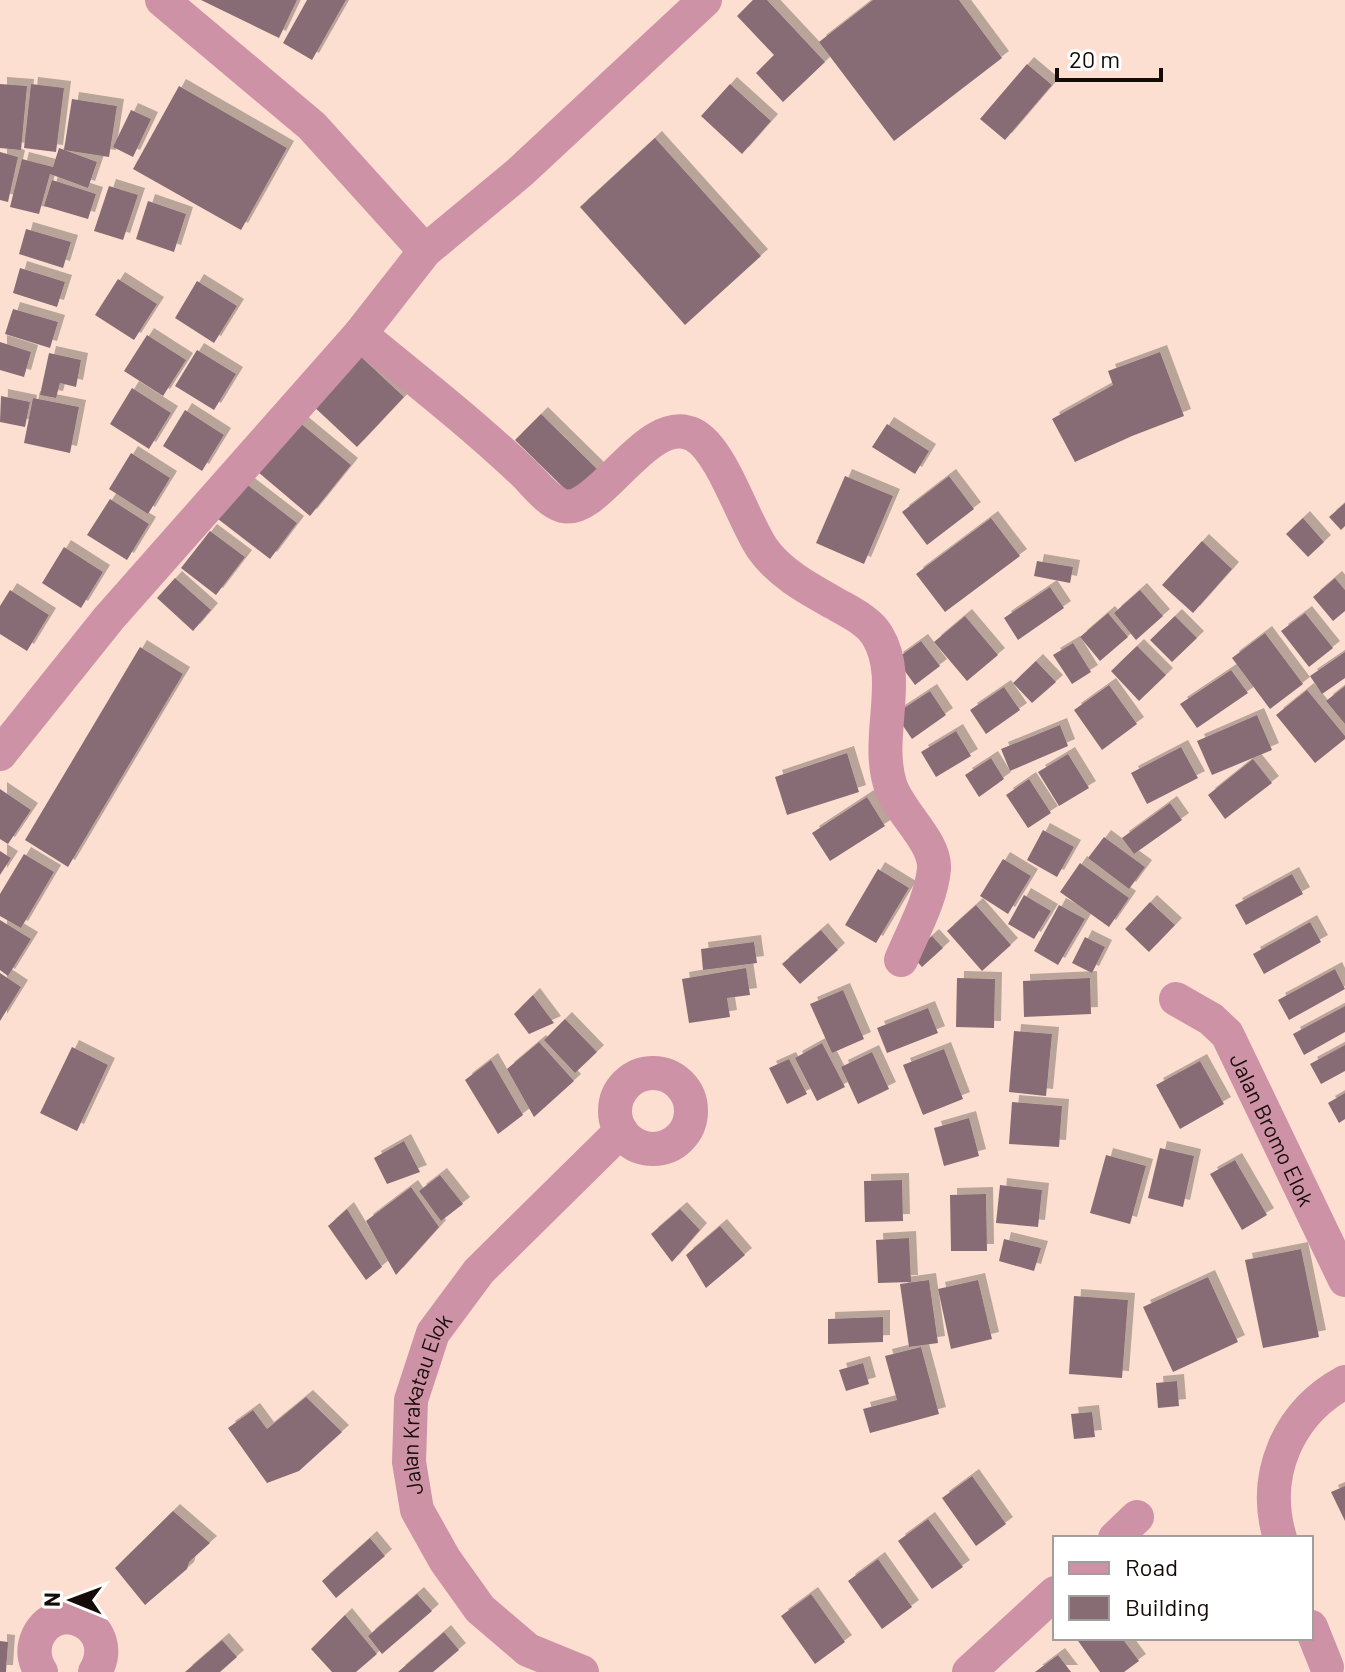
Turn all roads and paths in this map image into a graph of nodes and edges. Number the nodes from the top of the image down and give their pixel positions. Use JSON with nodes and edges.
{"nodes":[{"id":1,"x":162,"y":0,"type":"edge"},
{"id":2,"x":705,"y":0,"type":"edge"},
{"id":3,"x":425,"y":251,"type":"junction"},
{"id":4,"x":360,"y":334,"type":"junction"},
{"id":5,"x":0,"y":754,"type":"edge"},
{"id":6,"x":901,"y":960,"type":"dead end"},
{"id":7,"x":1176,"y":999,"type":"dead end"},
{"id":8,"x":621,"y":1131,"type":"dead end"},
{"id":9,"x":1345,"y":1280,"type":"edge"},
{"id":10,"x":1345,"y":1382,"type":"edge"},
{"id":11,"x":1280,"y":1536,"type":"edge"},
{"id":12,"x":1053,"y":1595,"type":"edge"},
{"id":13,"x":1313,"y":1631,"type":"edge"},
{"id":14,"x":1329,"y":1665,"type":"edge"},
{"id":15,"x":41,"y":1672,"type":"edge"},
{"id":16,"x":95,"y":1672,"type":"edge"},
{"id":17,"x":582,"y":1672,"type":"edge"},
{"id":18,"x":969,"y":1672,"type":"edge"}],
"edges":[{"from":1,"to":3,"type":"street"},
{"from":2,"to":3,"type":"street"},
{"from":3,"to":4,"type":"street"},
{"from":4,"to":5,"type":"street"},
{"from":4,"to":6,"type":"street"},
{"from":7,"to":9,"type":"street","name":"Jalan Bromo Elok"},
{"from":8,"to":17,"type":"street","name":"Jalan Krakatau Elok"},
{"from":10,"to":11,"type":"street"},
{"from":12,"to":18,"type":"street"},
{"from":13,"to":14,"type":"street"},
{"from":15,"to":16,"type":"street"}]}
